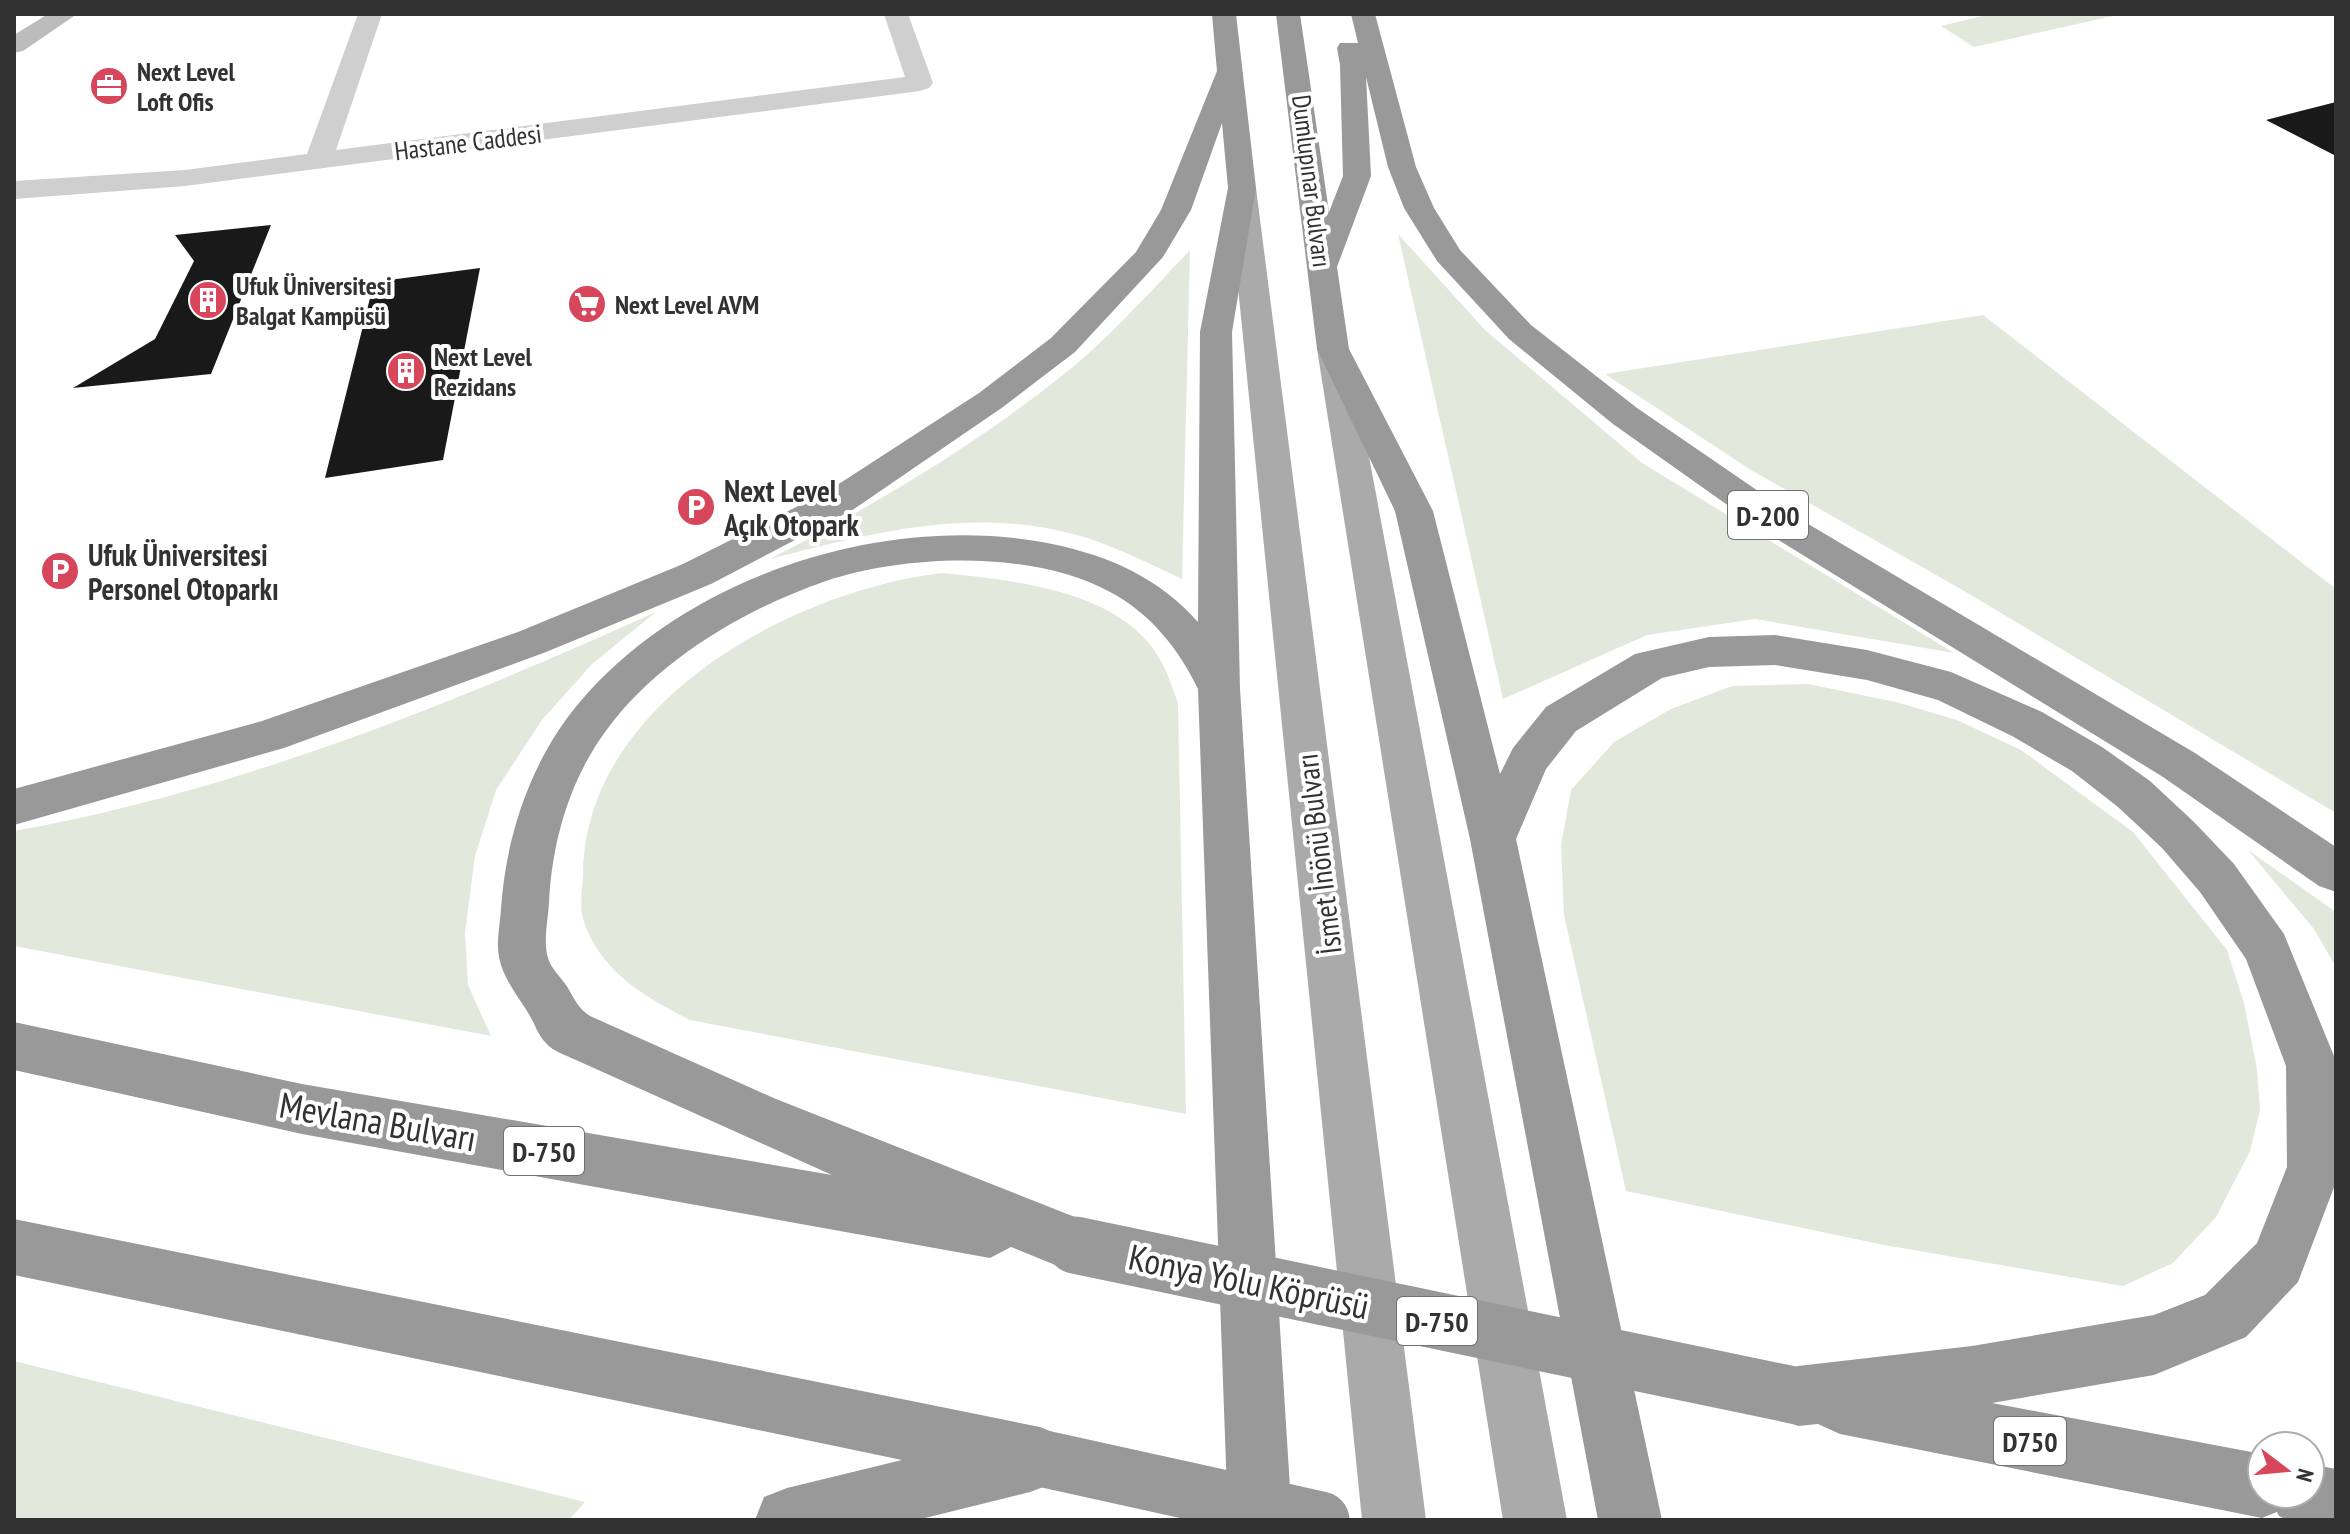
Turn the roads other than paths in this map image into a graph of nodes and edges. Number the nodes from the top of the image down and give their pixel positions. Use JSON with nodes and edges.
{"nodes":[{"id":1,"x":32,"y":14,"type":"edge"},
{"id":2,"x":65,"y":14,"type":"edge"},
{"id":3,"x":370,"y":14,"type":"edge"},
{"id":4,"x":896,"y":14,"type":"edge"},
{"id":5,"x":1224,"y":14,"type":"edge"},
{"id":6,"x":1288,"y":14,"type":"edge"},
{"id":7,"x":1341,"y":14,"type":"edge"},
{"id":8,"x":1363,"y":14,"type":"edge"},
{"id":9,"x":14,"y":25,"type":"edge"},
{"id":10,"x":14,"y":46,"type":"edge"},
{"id":11,"x":1230,"y":62,"type":"junction"},
{"id":12,"x":318,"y":161,"type":"junction"},
{"id":13,"x":1242,"y":188,"type":"junction"},
{"id":14,"x":14,"y":190,"type":"edge"},
{"id":15,"x":1323,"y":268,"type":"junction"},
{"id":16,"x":1333,"y":349,"type":"junction"},
{"id":17,"x":1219,"y":689,"type":"junction"},
{"id":18,"x":14,"y":807,"type":"edge"},
{"id":19,"x":1493,"y":839,"type":"junction"},
{"id":20,"x":2336,"y":872,"type":"edge"},
{"id":21,"x":14,"y":1046,"type":"edge"},
{"id":22,"x":1075,"y":1245,"type":"junction"},
{"id":23,"x":14,"y":1247,"type":"edge"},
{"id":24,"x":1798,"y":1396,"type":"junction"},
{"id":25,"x":1040,"y":1458,"type":"junction"},
{"id":26,"x":2246,"y":1483,"type":"edge"},
{"id":27,"x":787,"y":1520,"type":"edge"},
{"id":28,"x":1260,"y":1520,"type":"edge"},
{"id":29,"x":1321,"y":1520,"type":"edge"},
{"id":30,"x":1394,"y":1520,"type":"edge"},
{"id":31,"x":1535,"y":1520,"type":"edge"},
{"id":32,"x":1630,"y":1520,"type":"edge"}],
"edges":[{"from":1,"to":9,"type":"main road"},
{"from":2,"to":10,"type":"main road"},
{"from":3,"to":12,"type":"street"},
{"from":4,"to":12,"type":"street","name":"Hastane Caddesi"},
{"from":5,"to":11,"type":"highway"},
{"from":6,"to":15,"type":"highway","name":"Dumlupınar Bulvarı"},
{"from":7,"to":15,"type":"highway"},
{"from":8,"to":20,"type":"highway","number":"D-200"},
{"from":11,"to":13,"type":"highway"},
{"from":11,"to":18,"type":"highway"},
{"from":12,"to":14,"type":"street","name":"Hastane Caddesi"},
{"from":13,"to":17,"type":"highway"},
{"from":13,"to":30,"type":"main road","name":"İsmet İnönü Bulvarı"},
{"from":15,"to":16,"type":"highway","name":"Dumlupınar Bulvarı"},
{"from":16,"to":19,"type":"highway","name":"Dumlupınar Bulvarı"},
{"from":16,"to":31,"type":"main road"},
{"from":17,"to":22,"type":"highway"},
{"from":17,"to":28,"type":"highway"},
{"from":19,"to":24,"type":"highway"},
{"from":19,"to":32,"type":"highway","name":"Dumlupınar Bulvarı"},
{"from":21,"to":22,"type":"highway","name":"Mevlana Bulvarı","number":"D-750"},
{"from":22,"to":24,"type":"highway","name":"Konya Yolu Köprüsü","number":"D-750","bridge":true},
{"from":23,"to":25,"type":"highway"},
{"from":24,"to":26,"type":"highway","number":"D750"},
{"from":25,"to":27,"type":"highway"},
{"from":25,"to":29,"type":"highway","bridge":true}]}
